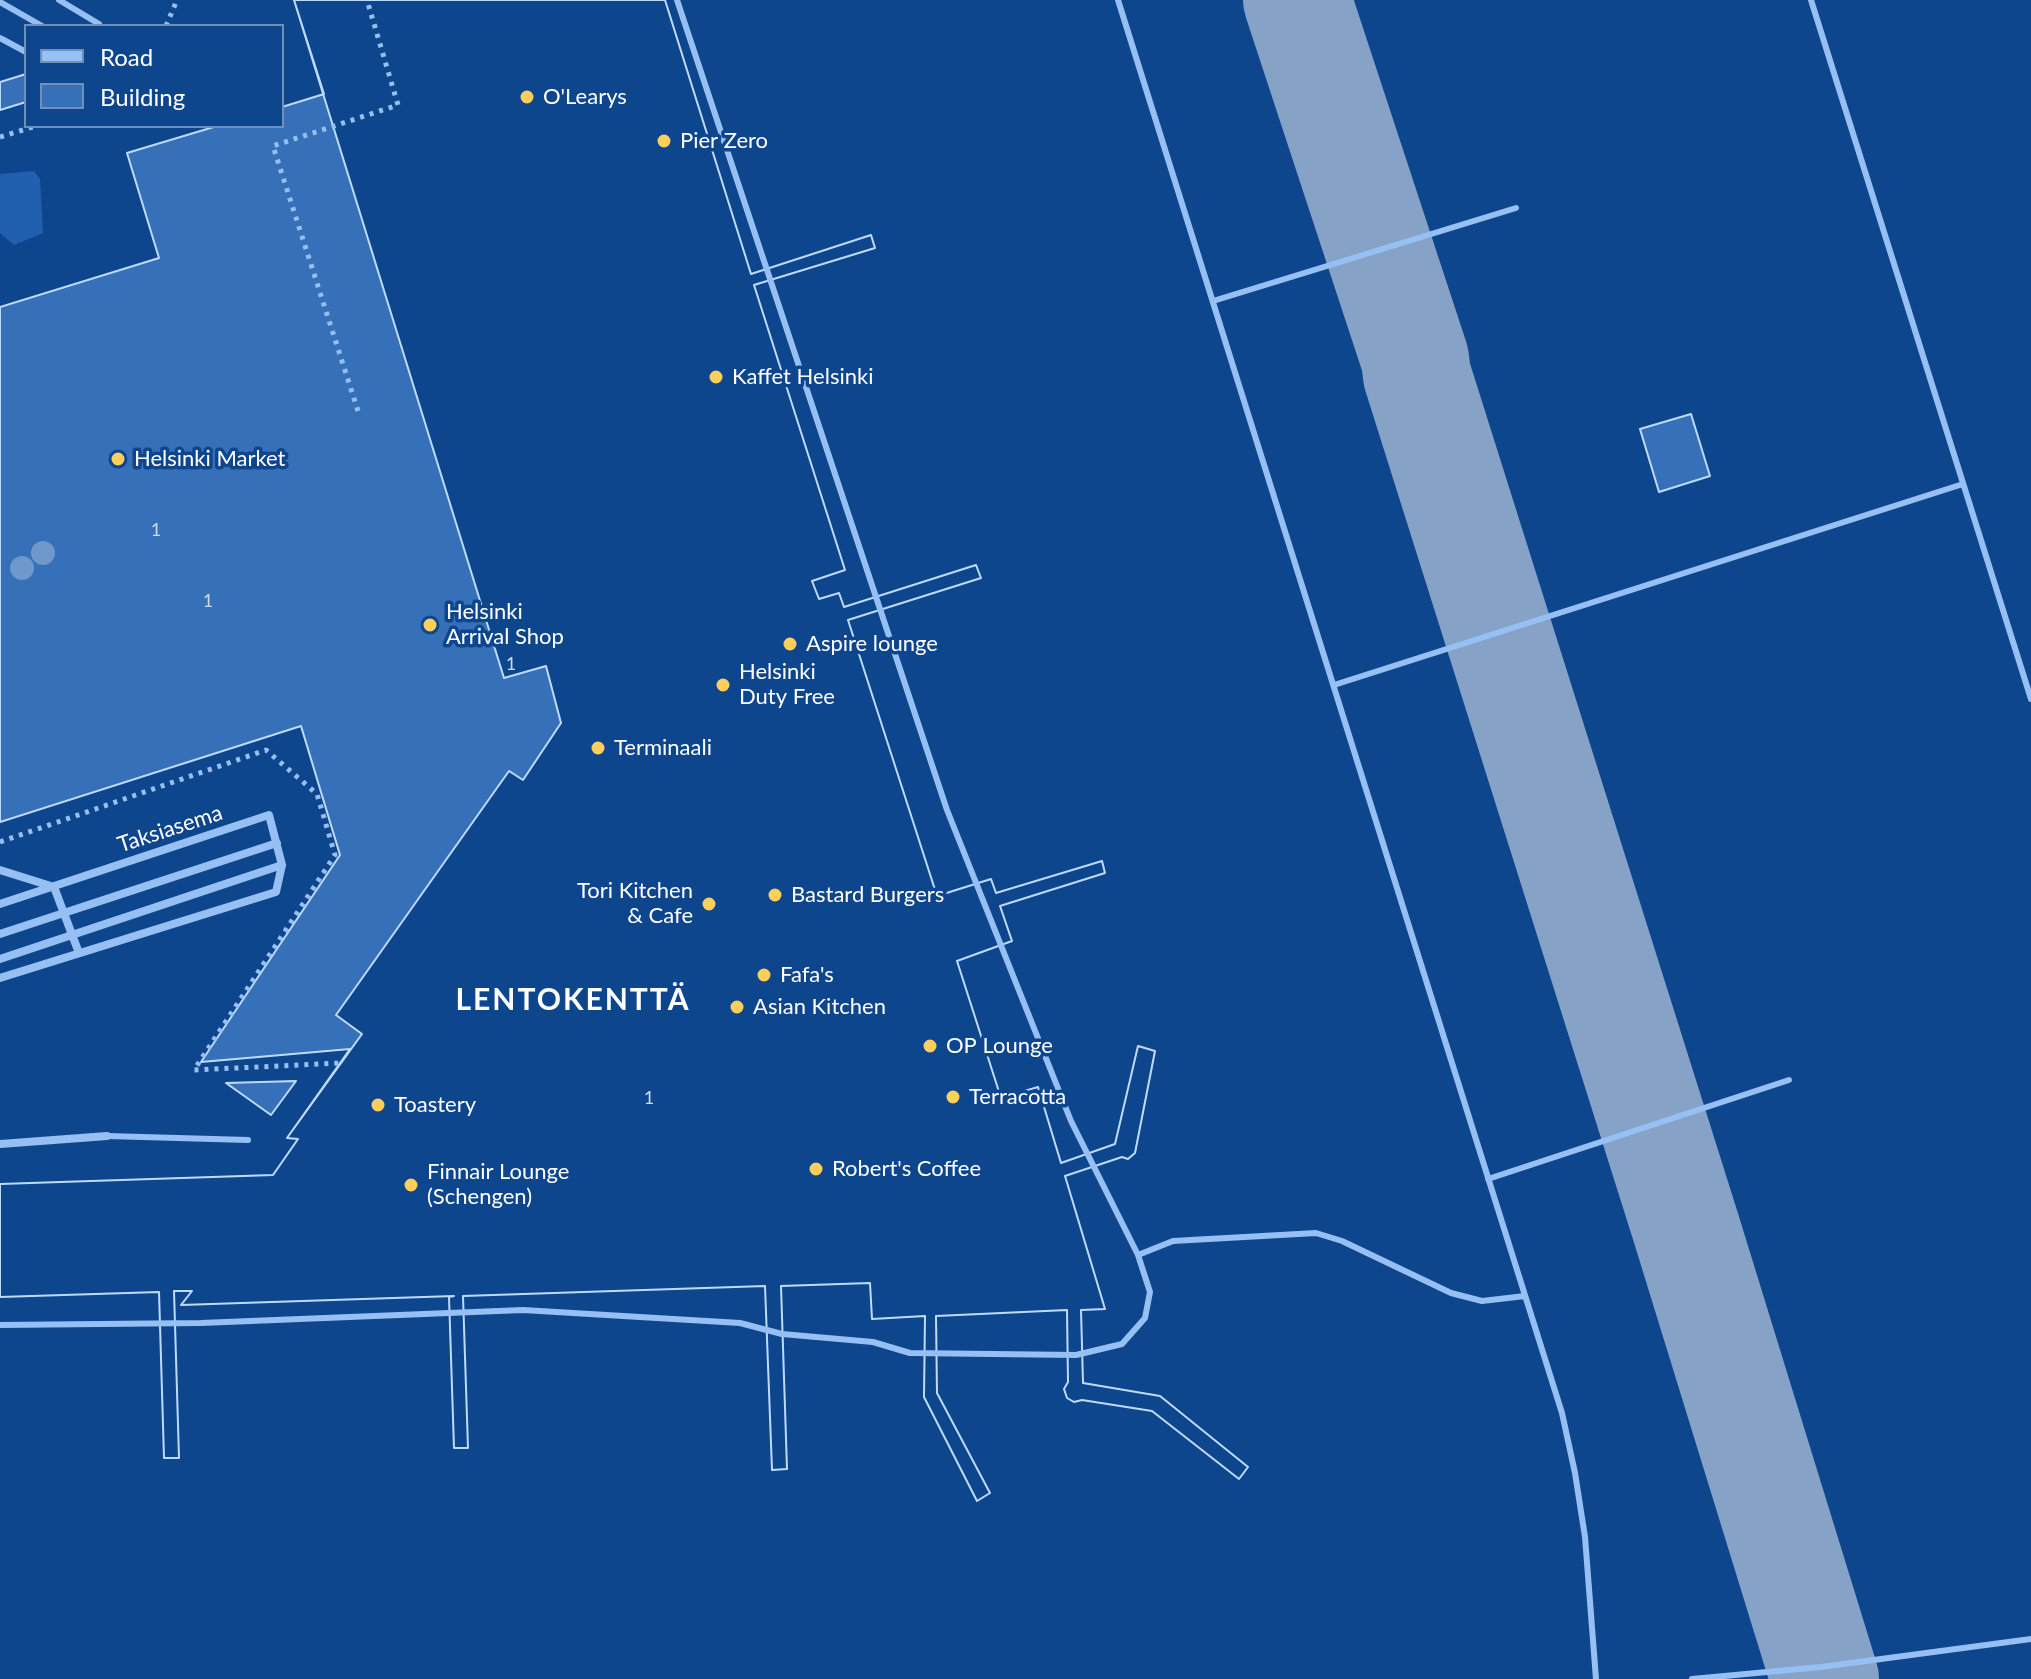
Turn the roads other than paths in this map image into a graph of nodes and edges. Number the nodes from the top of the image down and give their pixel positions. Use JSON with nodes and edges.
{"nodes":[{"id":1,"x":59,"y":0,"type":"edge"},
{"id":2,"x":677,"y":0,"type":"edge"},
{"id":3,"x":1118,"y":0,"type":"edge"},
{"id":4,"x":1811,"y":0,"type":"edge"},
{"id":5,"x":0,"y":2,"type":"edge"},
{"id":6,"x":38,"y":24,"type":"edge"},
{"id":7,"x":99,"y":24,"type":"edge"},
{"id":8,"x":0,"y":38,"type":"edge"},
{"id":9,"x":24,"y":51,"type":"edge"},
{"id":10,"x":1516,"y":208,"type":"dead end"},
{"id":11,"x":1213,"y":301,"type":"junction"},
{"id":12,"x":1963,"y":484,"type":"junction"},
{"id":13,"x":1334,"y":685,"type":"junction"},
{"id":14,"x":2031,"y":699,"type":"edge"},
{"id":15,"x":277,"y":843,"type":"junction"},
{"id":16,"x":282,"y":865,"type":"junction"},
{"id":17,"x":0,"y":870,"type":"edge"},
{"id":18,"x":54,"y":887,"type":"junction"},
{"id":19,"x":0,"y":904,"type":"edge"},
{"id":20,"x":64,"y":913,"type":"junction"},
{"id":21,"x":0,"y":934,"type":"edge"},
{"id":22,"x":72,"y":935,"type":"junction"},
{"id":23,"x":79,"y":953,"type":"junction"},
{"id":24,"x":0,"y":959,"type":"edge"},
{"id":25,"x":0,"y":978,"type":"edge"},
{"id":26,"x":1789,"y":1080,"type":"dead end"},
{"id":27,"x":107,"y":1136,"type":"joint"},
{"id":28,"x":248,"y":1140,"type":"dead end"},
{"id":29,"x":0,"y":1144,"type":"edge"},
{"id":30,"x":1488,"y":1179,"type":"junction"},
{"id":31,"x":1138,"y":1255,"type":"junction"},
{"id":32,"x":1525,"y":1296,"type":"junction"},
{"id":33,"x":0,"y":1325,"type":"edge"},
{"id":34,"x":2031,"y":1639,"type":"edge"},
{"id":35,"x":1596,"y":1679,"type":"edge"},
{"id":36,"x":1692,"y":1679,"type":"edge"}],
"edges":[{"from":1,"to":7,"type":"lane"},
{"from":2,"to":31,"type":"lane"},
{"from":3,"to":11,"type":"lane"},
{"from":4,"to":12,"type":"lane"},
{"from":5,"to":6,"type":"lane"},
{"from":8,"to":9,"type":"lane"},
{"from":10,"to":11,"type":"lane"},
{"from":11,"to":13,"type":"lane"},
{"from":12,"to":13,"type":"lane"},
{"from":12,"to":14,"type":"lane"},
{"from":13,"to":30,"type":"lane"},
{"from":15,"to":16,"type":"street","name":"Taksiasema"},
{"from":15,"to":18,"type":"street","name":"Taksiasema"},
{"from":15,"to":20,"type":"street"},
{"from":16,"to":22,"type":"street"},
{"from":16,"to":23,"type":"street"},
{"from":17,"to":18,"type":"street"},
{"from":18,"to":19,"type":"street","name":"Taksiasema"},
{"from":18,"to":20,"type":"street"},
{"from":20,"to":21,"type":"street"},
{"from":20,"to":22,"type":"street"},
{"from":22,"to":23,"type":"street"},
{"from":22,"to":24,"type":"street"},
{"from":23,"to":25,"type":"street"},
{"from":26,"to":30,"type":"lane"},
{"from":27,"to":28,"type":"lane"},
{"from":27,"to":29,"type":"street"},
{"from":30,"to":32,"type":"lane"},
{"from":31,"to":32,"type":"lane"},
{"from":31,"to":33,"type":"lane"},
{"from":32,"to":35,"type":"lane"},
{"from":34,"to":36,"type":"lane"}]}
